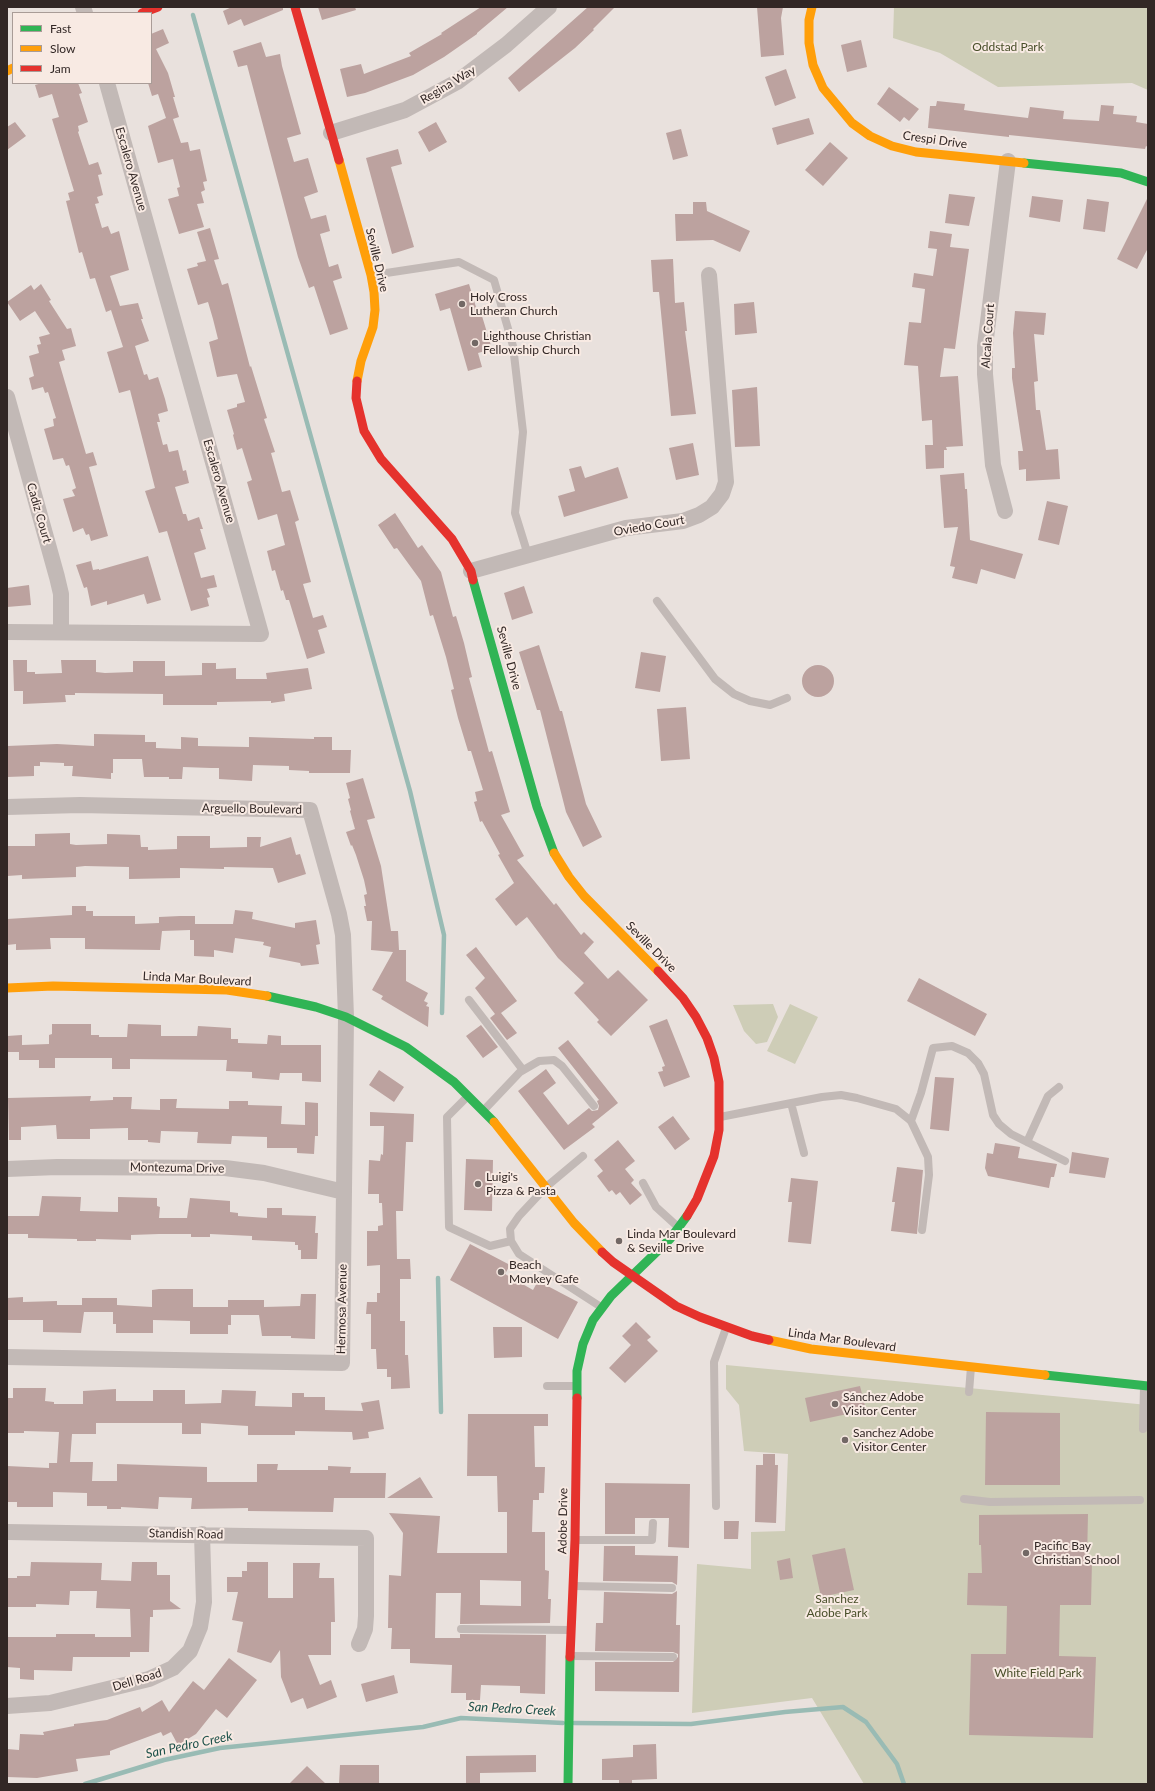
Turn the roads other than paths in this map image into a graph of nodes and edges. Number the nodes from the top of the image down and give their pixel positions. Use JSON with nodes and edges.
{"nodes":[{"id":1,"x":158,"y":7,"type":"edge"},
{"id":2,"x":295,"y":7,"type":"edge"},
{"id":3,"x":549,"y":7,"type":"edge"},
{"id":4,"x":812,"y":7,"type":"edge"},
{"id":5,"x":145,"y":12,"type":"edge"},
{"id":6,"x":108,"y":84,"type":"edge"},
{"id":7,"x":331,"y":133,"type":"junction"},
{"id":8,"x":1008,"y":161,"type":"junction"},
{"id":9,"x":1148,"y":182,"type":"edge"},
{"id":10,"x":371,"y":275,"type":"junction"},
{"id":11,"x":709,"y":275,"type":"dead end"},
{"id":12,"x":7,"y":396,"type":"edge"},
{"id":13,"x":1005,"y":511,"type":"dead end"},
{"id":14,"x":528,"y":555,"type":"junction"},
{"id":15,"x":471,"y":571,"type":"junction"},
{"id":16,"x":657,"y":601,"type":"dead end"},
{"id":17,"x":61,"y":631,"type":"junction"},
{"id":18,"x":7,"y":632,"type":"edge"},
{"id":19,"x":787,"y":698,"type":"dead end"},
{"id":20,"x":7,"y":807,"type":"edge"},
{"id":21,"x":7,"y":988,"type":"edge"},
{"id":22,"x":469,"y":1000,"type":"dead end"},
{"id":23,"x":346,"y":1017,"type":"junction"},
{"id":24,"x":523,"y":1070,"type":"junction"},
{"id":25,"x":1059,"y":1087,"type":"dead end"},
{"id":26,"x":469,"y":1096,"type":"junction"},
{"id":27,"x":791,"y":1103,"type":"junction"},
{"id":28,"x":594,"y":1106,"type":"dead end"},
{"id":29,"x":483,"y":1110,"type":"junction"},
{"id":30,"x":720,"y":1117,"type":"junction"},
{"id":31,"x":911,"y":1121,"type":"junction"},
{"id":32,"x":1027,"y":1142,"type":"junction"},
{"id":33,"x":804,"y":1153,"type":"dead end"},
{"id":34,"x":583,"y":1156,"type":"dead end"},
{"id":35,"x":1065,"y":1161,"type":"dead end"},
{"id":36,"x":7,"y":1169,"type":"edge"},
{"id":37,"x":643,"y":1183,"type":"dead end"},
{"id":38,"x":546,"y":1187,"type":"junction"},
{"id":39,"x":344,"y":1192,"type":"junction"},
{"id":40,"x":679,"y":1228,"type":"junction"},
{"id":41,"x":922,"y":1230,"type":"dead end"},
{"id":42,"x":510,"y":1241,"type":"junction"},
{"id":43,"x":633,"y":1277,"type":"junction"},
{"id":44,"x":602,"y":1308,"type":"junction"},
{"id":45,"x":726,"y":1327,"type":"junction"},
{"id":46,"x":7,"y":1358,"type":"edge"},
{"id":47,"x":971,"y":1367,"type":"junction"},
{"id":48,"x":547,"y":1386,"type":"dead end"},
{"id":49,"x":577,"y":1386,"type":"junction"},
{"id":50,"x":1146,"y":1386,"type":"edge"},
{"id":51,"x":969,"y":1392,"type":"dead end"},
{"id":52,"x":1142,"y":1429,"type":"dead end"},
{"id":53,"x":964,"y":1499,"type":"dead end"},
{"id":54,"x":1140,"y":1500,"type":"dead end"},
{"id":55,"x":716,"y":1506,"type":"dead end"},
{"id":56,"x":653,"y":1523,"type":"dead end"},
{"id":57,"x":7,"y":1532,"type":"edge"},
{"id":58,"x":202,"y":1534,"type":"junction"},
{"id":59,"x":575,"y":1540,"type":"junction"},
{"id":60,"x":573,"y":1586,"type":"junction"},
{"id":61,"x":672,"y":1588,"type":"dead end"},
{"id":62,"x":462,"y":1629,"type":"dead end"},
{"id":63,"x":571,"y":1630,"type":"junction"},
{"id":64,"x":359,"y":1644,"type":"dead end"},
{"id":65,"x":570,"y":1656,"type":"junction"},
{"id":66,"x":673,"y":1657,"type":"dead end"},
{"id":67,"x":7,"y":1706,"type":"edge"},
{"id":68,"x":568,"y":1784,"type":"edge"}],
"edges":[{"from":1,"to":5,"type":"street"},
{"from":2,"to":7,"type":"street","name":"Seville Drive"},
{"from":3,"to":7,"type":"street","name":"Regina Way"},
{"from":4,"to":8,"type":"street","name":"Crespi Drive"},
{"from":6,"to":17,"type":"street","name":"Escalero Avenue"},
{"from":7,"to":10,"type":"street","name":"Seville Drive"},
{"from":8,"to":9,"type":"street","name":"Crespi Drive"},
{"from":8,"to":13,"type":"street","name":"Alcala Court"},
{"from":10,"to":14,"type":"lane"},
{"from":10,"to":15,"type":"street","name":"Seville Drive"},
{"from":11,"to":14,"type":"street","name":"Oviedo Court"},
{"from":12,"to":17,"type":"street","name":"Cadiz Court"},
{"from":14,"to":15,"type":"street","name":"Oviedo Court"},
{"from":15,"to":30,"type":"street","name":"Seville Drive"},
{"from":16,"to":19,"type":"lane"},
{"from":17,"to":18,"type":"street","name":"Escalero Avenue"},
{"from":20,"to":23,"type":"street","name":"Arguello Boulevard"},
{"from":21,"to":23,"type":"street","name":"Linda Mar Boulevard"},
{"from":22,"to":24,"type":"lane"},
{"from":23,"to":26,"type":"street","name":"Linda Mar Boulevard"},
{"from":23,"to":39,"type":"street","name":"Hermosa Avenue"},
{"from":24,"to":28,"type":"lane"},
{"from":24,"to":29,"type":"lane"},
{"from":25,"to":32,"type":"lane"},
{"from":26,"to":29,"type":"street","name":"Linda Mar Boulevard"},
{"from":26,"to":42,"type":"lane"},
{"from":27,"to":30,"type":"lane"},
{"from":27,"to":31,"type":"lane"},
{"from":27,"to":33,"type":"lane"},
{"from":29,"to":38,"type":"street","name":"Linda Mar Boulevard"},
{"from":30,"to":40,"type":"street","name":"Seville Drive"},
{"from":31,"to":32,"type":"lane"},
{"from":31,"to":41,"type":"lane"},
{"from":32,"to":35,"type":"lane"},
{"from":34,"to":38,"type":"lane"},
{"from":36,"to":39,"type":"street","name":"Montezuma Drive"},
{"from":37,"to":40,"type":"lane"},
{"from":38,"to":42,"type":"lane"},
{"from":38,"to":43,"type":"street","name":"Linda Mar Boulevard"},
{"from":39,"to":46,"type":"street","name":"Hermosa Avenue"},
{"from":40,"to":43,"type":"street","name":"Seville Drive"},
{"from":42,"to":44,"type":"lane"},
{"from":43,"to":44,"type":"street","name":"Adobe Drive"},
{"from":43,"to":45,"type":"street","name":"Linda Mar Boulevard"},
{"from":44,"to":49,"type":"street","name":"Adobe Drive"},
{"from":45,"to":47,"type":"street","name":"Linda Mar Boulevard"},
{"from":45,"to":55,"type":"lane"},
{"from":47,"to":50,"type":"street","name":"Linda Mar Boulevard"},
{"from":47,"to":51,"type":"lane"},
{"from":48,"to":49,"type":"lane"},
{"from":49,"to":59,"type":"street","name":"Adobe Drive"},
{"from":50,"to":52,"type":"lane"},
{"from":53,"to":54,"type":"lane"},
{"from":56,"to":59,"type":"lane"},
{"from":57,"to":58,"type":"street","name":"Standish Road"},
{"from":58,"to":64,"type":"street","name":"Standish Road"},
{"from":58,"to":67,"type":"street","name":"Dell Road"},
{"from":59,"to":60,"type":"street","name":"Adobe Drive"},
{"from":60,"to":61,"type":"lane"},
{"from":60,"to":63,"type":"street","name":"Adobe Drive"},
{"from":62,"to":63,"type":"lane"},
{"from":63,"to":65,"type":"street","name":"Adobe Drive"},
{"from":65,"to":66,"type":"lane"},
{"from":65,"to":68,"type":"street","name":"Adobe Drive"}]}
